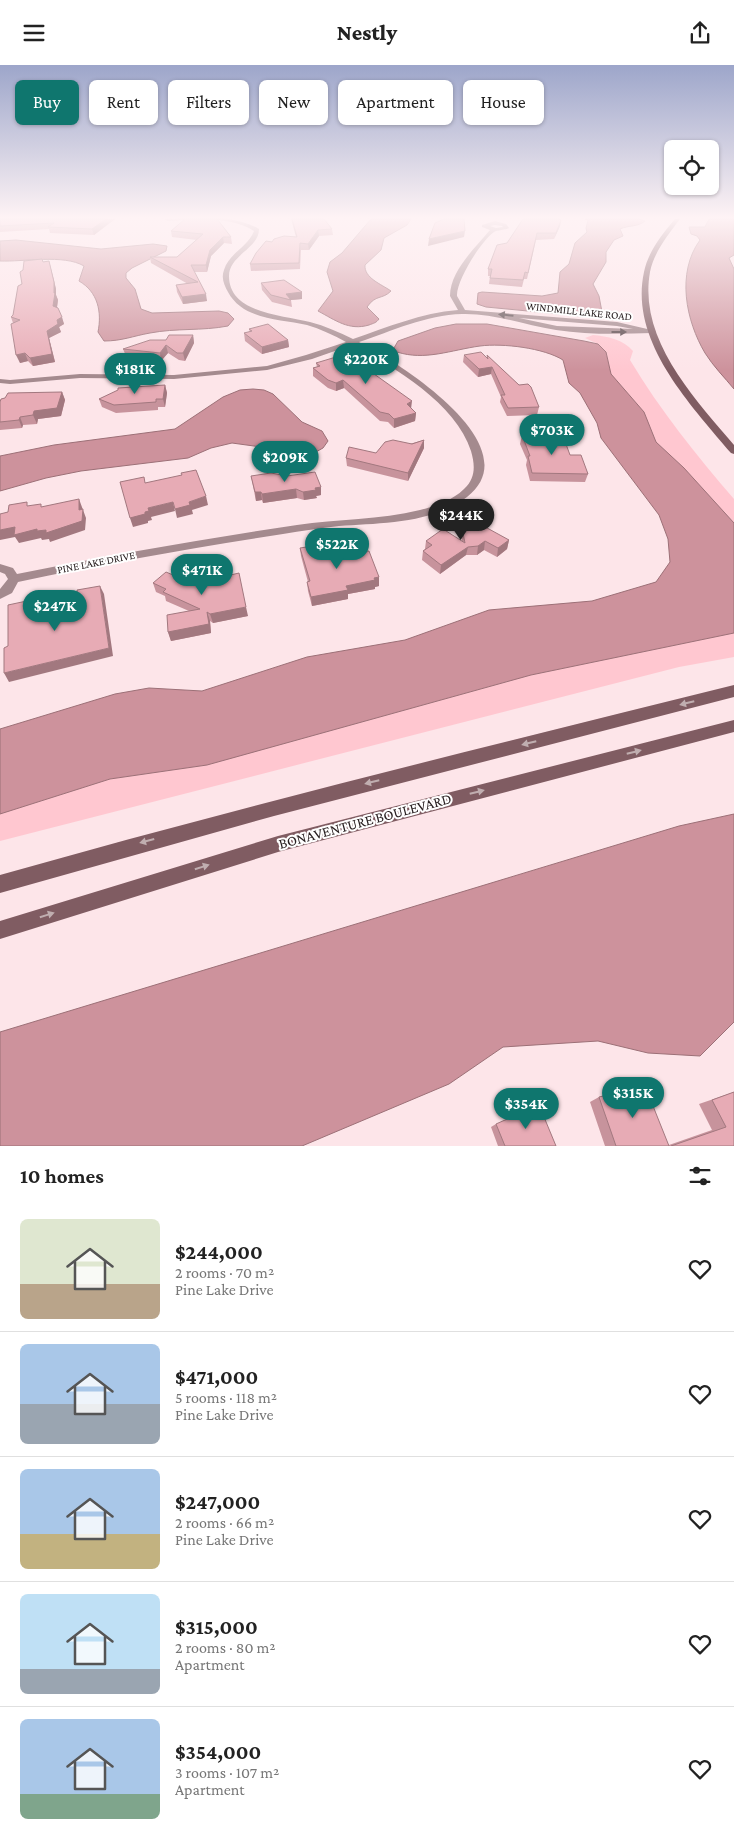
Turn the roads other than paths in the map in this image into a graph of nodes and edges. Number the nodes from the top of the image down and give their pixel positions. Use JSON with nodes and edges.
{"nodes":[{"id":1,"x":227,"y":269,"type":"edge"},
{"id":2,"x":462,"y":269,"type":"edge"},
{"id":3,"x":648,"y":269,"type":"edge"},
{"id":4,"x":463,"y":312,"type":"junction"},
{"id":5,"x":485,"y":313,"type":"junction"},
{"id":6,"x":652,"y":331,"type":"junction"},
{"id":7,"x":352,"y":343,"type":"junction"},
{"id":8,"x":0,"y":381,"type":"edge"},
{"id":9,"x":734,"y":451,"type":"edge"},
{"id":10,"x":0,"y":568,"type":"edge"},
{"id":11,"x":14,"y":579,"type":"junction"},
{"id":12,"x":0,"y":595,"type":"edge"},
{"id":13,"x":734,"y":691,"type":"edge"},
{"id":14,"x":734,"y":726,"type":"edge"},
{"id":15,"x":0,"y":884,"type":"edge"},
{"id":16,"x":0,"y":930,"type":"edge"}],
"edges":[{"from":1,"to":7,"type":"street","name":"PINE LAKE DRIVE"},
{"from":2,"to":4,"type":"street"},
{"from":3,"to":6,"type":"main road"},
{"from":4,"to":5,"type":"street","name":"WINDMILL LAKE ROAD"},
{"from":4,"to":7,"type":"street","name":"WINDMILL LAKE ROAD"},
{"from":6,"to":5,"type":"street","name":"WINDMILL LAKE ROAD","one_way":true},
{"from":5,"to":6,"type":"street","name":"WINDMILL LAKE ROAD","one_way":true},
{"from":6,"to":9,"type":"main road"},
{"from":7,"to":8,"type":"street","name":"WINDMILL LAKE ROAD"},
{"from":7,"to":11,"type":"street","name":"PINE LAKE DRIVE"},
{"from":10,"to":11,"type":"street"},
{"from":11,"to":12,"type":"street"},
{"from":13,"to":15,"type":"main road","one_way":true},
{"from":16,"to":14,"type":"main road","name":"BONAVENTURE BOULEVARD","one_way":true}]}
